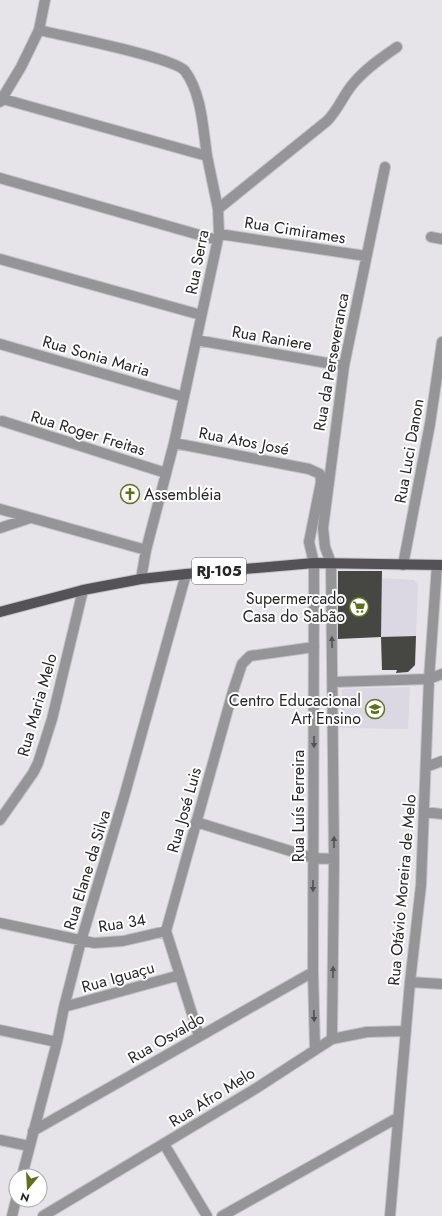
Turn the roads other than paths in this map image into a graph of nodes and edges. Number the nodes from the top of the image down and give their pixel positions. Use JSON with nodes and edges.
{"nodes":[{"id":1,"x":45,"y":0,"type":"edge"},
{"id":2,"x":39,"y":30,"type":"junction"},
{"id":3,"x":397,"y":47,"type":"dead end"},
{"id":4,"x":1,"y":100,"type":"edge"},
{"id":5,"x":207,"y":156,"type":"junction"},
{"id":6,"x":385,"y":167,"type":"dead end"},
{"id":7,"x":0,"y":178,"type":"edge"},
{"id":8,"x":218,"y":210,"type":"junction"},
{"id":9,"x":218,"y":237,"type":"junction"},
{"id":10,"x":431,"y":237,"type":"dead end"},
{"id":11,"x":442,"y":239,"type":"edge"},
{"id":12,"x":366,"y":256,"type":"junction"},
{"id":13,"x":0,"y":259,"type":"edge"},
{"id":14,"x":201,"y":315,"type":"junction"},
{"id":15,"x":196,"y":340,"type":"junction"},
{"id":16,"x":442,"y":342,"type":"edge"},
{"id":17,"x":0,"y":344,"type":"edge"},
{"id":18,"x":344,"y":366,"type":"junction"},
{"id":19,"x":184,"y":397,"type":"junction"},
{"id":20,"x":2,"y":421,"type":"dead end"},
{"id":21,"x":174,"y":443,"type":"junction"},
{"id":22,"x":309,"y":469,"type":"joint"},
{"id":23,"x":166,"y":473,"type":"junction"},
{"id":24,"x":0,"y":509,"type":"edge"},
{"id":25,"x":30,"y":518,"type":"junction"},
{"id":26,"x":0,"y":528,"type":"edge"},
{"id":27,"x":146,"y":550,"type":"junction"},
{"id":28,"x":314,"y":563,"type":"junction"},
{"id":29,"x":332,"y":563,"type":"junction"},
{"id":30,"x":403,"y":565,"type":"junction"},
{"id":31,"x":439,"y":565,"type":"edge"},
{"id":32,"x":186,"y":574,"type":"junction"},
{"id":33,"x":141,"y":579,"type":"junction"},
{"id":34,"x":84,"y":590,"type":"junction"},
{"id":35,"x":0,"y":612,"type":"edge"},
{"id":36,"x":314,"y":647,"type":"junction"},
{"id":37,"x":314,"y":660,"type":"junction"},
{"id":38,"x":333,"y":660,"type":"junction"},
{"id":39,"x":442,"y":674,"type":"edge"},
{"id":40,"x":429,"y":679,"type":"junction"},
{"id":41,"x":333,"y":682,"type":"junction"},
{"id":42,"x":442,"y":760,"type":"edge"},
{"id":43,"x":426,"y":766,"type":"junction"},
{"id":44,"x":424,"y":812,"type":"junction"},
{"id":45,"x":442,"y":814,"type":"edge"},
{"id":46,"x":0,"y":820,"type":"edge"},
{"id":47,"x":196,"y":822,"type":"junction"},
{"id":48,"x":313,"y":858,"type":"junction"},
{"id":49,"x":334,"y":859,"type":"junction"},
{"id":50,"x":0,"y":923,"type":"edge"},
{"id":51,"x":166,"y":931,"type":"junction"},
{"id":52,"x":82,"y":941,"type":"junction"},
{"id":53,"x":313,"y":972,"type":"junction"},
{"id":54,"x":180,"y":975,"type":"junction"},
{"id":55,"x":410,"y":982,"type":"junction"},
{"id":56,"x":442,"y":984,"type":"edge"},
{"id":57,"x":64,"y":1007,"type":"junction"},
{"id":58,"x":0,"y":1030,"type":"edge"},
{"id":59,"x":406,"y":1031,"type":"junction"},
{"id":60,"x":199,"y":1036,"type":"junction"},
{"id":61,"x":332,"y":1039,"type":"junction"},
{"id":62,"x":57,"y":1042,"type":"junction"},
{"id":63,"x":315,"y":1050,"type":"junction"},
{"id":64,"x":397,"y":1118,"type":"junction"},
{"id":65,"x":33,"y":1131,"type":"junction"},
{"id":66,"x":0,"y":1140,"type":"edge"},
{"id":67,"x":164,"y":1144,"type":"junction"},
{"id":68,"x":30,"y":1146,"type":"junction"},
{"id":69,"x":24,"y":1168,"type":"edge"},
{"id":70,"x":43,"y":1216,"type":"edge"},
{"id":71,"x":207,"y":1216,"type":"edge"},
{"id":72,"x":222,"y":1216,"type":"edge"},
{"id":73,"x":390,"y":1216,"type":"edge"}],
"edges":[{"from":1,"to":2,"type":"street"},
{"from":2,"to":4,"type":"street"},
{"from":2,"to":5,"type":"street","name":"Rua Serra"},
{"from":3,"to":8,"type":"street"},
{"from":4,"to":5,"type":"street"},
{"from":5,"to":8,"type":"street","name":"Rua Serra"},
{"from":6,"to":12,"type":"street","name":"Rua da Perseveranca"},
{"from":7,"to":9,"type":"street","name":"Rua Cimirames"},
{"from":8,"to":9,"type":"street","name":"Rua Serra"},
{"from":9,"to":12,"type":"street","name":"Rua Cimirames"},
{"from":9,"to":14,"type":"street","name":"Rua Serra"},
{"from":10,"to":11,"type":"street"},
{"from":12,"to":18,"type":"street","name":"Rua da Perseveranca"},
{"from":13,"to":14,"type":"street"},
{"from":14,"to":15,"type":"street","name":"Rua Serra"},
{"from":15,"to":18,"type":"street","name":"Rua Raniere"},
{"from":15,"to":19,"type":"street","name":"Rua Serra"},
{"from":16,"to":30,"type":"street","name":"Rua Luci Danon"},
{"from":17,"to":19,"type":"street","name":"Rua Sonia Maria"},
{"from":18,"to":29,"type":"street","name":"Rua da Perseveranca"},
{"from":19,"to":21,"type":"street","name":"Rua Serra"},
{"from":20,"to":23,"type":"street","name":"Rua Roger Freitas"},
{"from":21,"to":22,"type":"street","name":"Rua Atos José"},
{"from":21,"to":23,"type":"street","name":"Rua Serra"},
{"from":22,"to":28,"type":"street","name":"Rua Luís Ferreira"},
{"from":23,"to":27,"type":"street","name":"Rua Serra"},
{"from":24,"to":25,"type":"street"},
{"from":25,"to":26,"type":"street"},
{"from":25,"to":27,"type":"street"},
{"from":27,"to":33,"type":"street","name":"Rua Serra"},
{"from":28,"to":29,"type":"main road","number":"RJ-105"},
{"from":28,"to":32,"type":"main road","number":"RJ-105"},
{"from":28,"to":36,"type":"street","name":"Rua Luís Ferreira"},
{"from":29,"to":30,"type":"main road","number":"RJ-105"},
{"from":38,"to":29,"type":"street","one_way":true},
{"from":30,"to":31,"type":"main road","number":"RJ-105"},
{"from":31,"to":40,"type":"street","name":"Rua Otávio Moreira de Melo"},
{"from":32,"to":33,"type":"main road","number":"RJ-105"},
{"from":32,"to":52,"type":"street","name":"Rua Elane da Silva"},
{"from":33,"to":34,"type":"main road","number":"RJ-105"},
{"from":34,"to":35,"type":"main road","number":"RJ-105"},
{"from":34,"to":46,"type":"street","name":"Rua Maria Melo"},
{"from":36,"to":37,"type":"street","name":"Rua Luís Ferreira"},
{"from":36,"to":47,"type":"street","name":"Rua José Luis"},
{"from":37,"to":38,"type":"street"},
{"from":37,"to":48,"type":"street","name":"Rua Luís Ferreira","one_way":true},
{"from":38,"to":41,"type":"street"},
{"from":39,"to":40,"type":"street"},
{"from":40,"to":41,"type":"street"},
{"from":40,"to":43,"type":"street","name":"Rua Otávio Moreira de Melo"},
{"from":49,"to":41,"type":"street","one_way":true},
{"from":42,"to":43,"type":"street"},
{"from":43,"to":44,"type":"street","name":"Rua Otávio Moreira de Melo"},
{"from":44,"to":45,"type":"street"},
{"from":44,"to":55,"type":"street","name":"Rua Otávio Moreira de Melo"},
{"from":47,"to":48,"type":"street"},
{"from":47,"to":51,"type":"street","name":"Rua José Luis"},
{"from":48,"to":49,"type":"street"},
{"from":48,"to":53,"type":"street","name":"Rua Luís Ferreira","one_way":true},
{"from":61,"to":49,"type":"street","one_way":true},
{"from":50,"to":52,"type":"street","name":"Rua 34"},
{"from":51,"to":52,"type":"street","name":"Rua 34"},
{"from":51,"to":54,"type":"street"},
{"from":52,"to":57,"type":"street","name":"Rua Elane da Silva"},
{"from":53,"to":60,"type":"street","name":"Rua Osvaldo"},
{"from":53,"to":63,"type":"street","name":"Rua Luís Ferreira","one_way":true},
{"from":54,"to":57,"type":"street","name":"Rua Iguaçu"},
{"from":54,"to":60,"type":"street"},
{"from":55,"to":56,"type":"street"},
{"from":55,"to":59,"type":"street","name":"Rua Otávio Moreira de Melo"},
{"from":57,"to":62,"type":"street","name":"Rua Elane da Silva"},
{"from":58,"to":62,"type":"street"},
{"from":59,"to":61,"type":"street","name":"Rua Afro Melo"},
{"from":59,"to":64,"type":"street","name":"Rua Otávio Moreira de Melo"},
{"from":60,"to":65,"type":"street","name":"Rua Osvaldo"},
{"from":61,"to":63,"type":"street","name":"Rua Afro Melo"},
{"from":62,"to":65,"type":"street","name":"Rua Elane da Silva"},
{"from":63,"to":67,"type":"street","name":"Rua Afro Melo"},
{"from":64,"to":72,"type":"street"},
{"from":64,"to":73,"type":"street","name":"Rua Otávio Moreira de Melo"},
{"from":65,"to":68,"type":"street","name":"Rua Elane da Silva"},
{"from":66,"to":68,"type":"street"},
{"from":67,"to":70,"type":"street","name":"Rua Afro Melo"},
{"from":67,"to":71,"type":"street"},
{"from":68,"to":69,"type":"street","name":"Rua Elane da Silva"}]}
